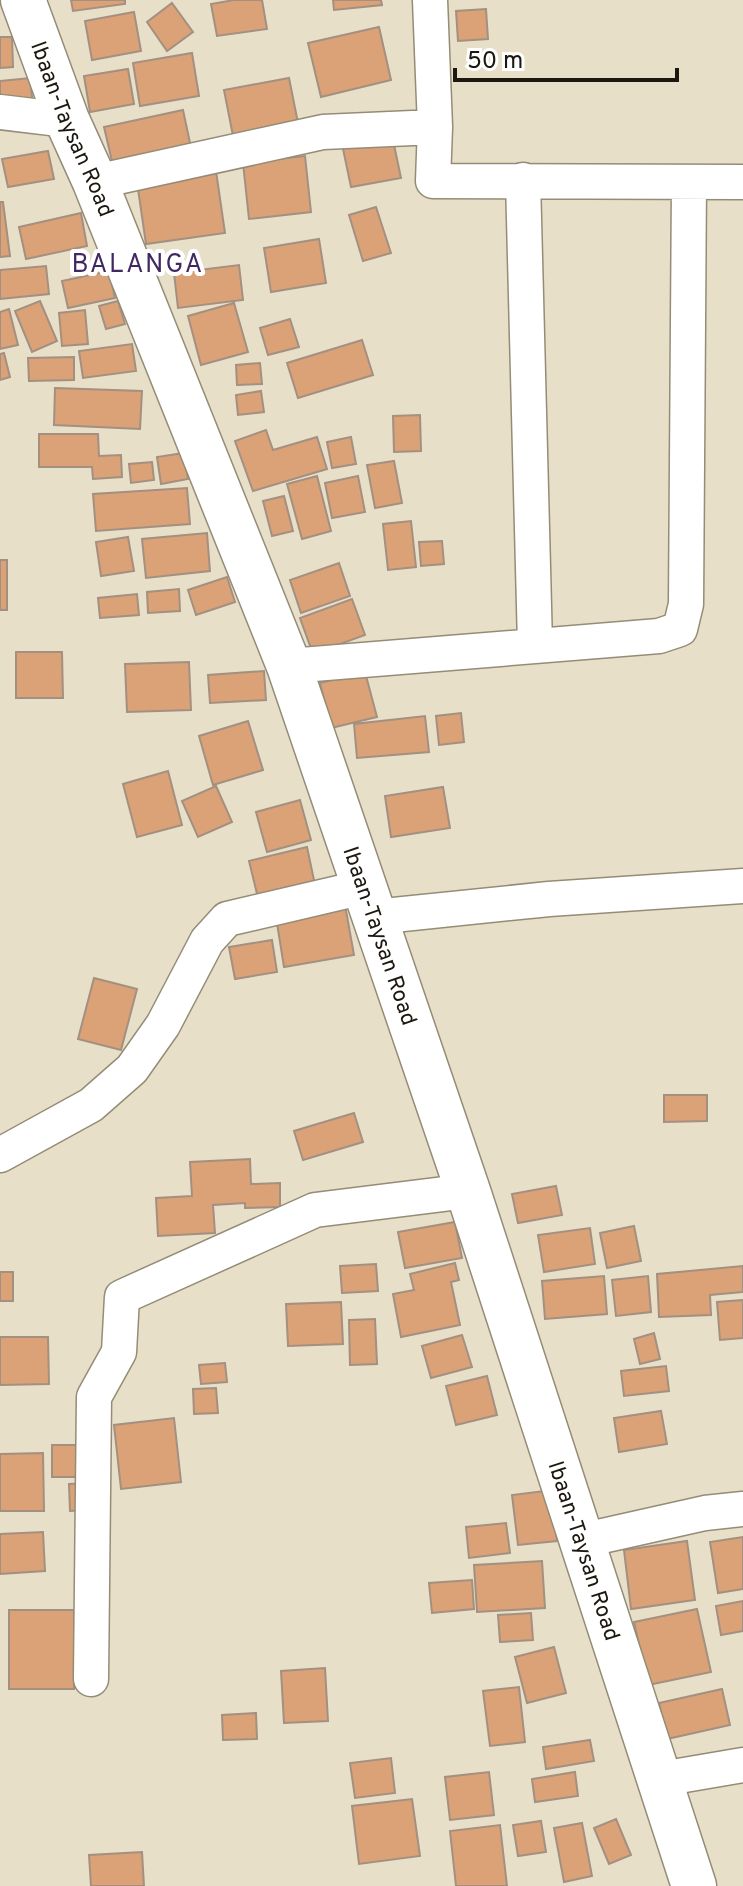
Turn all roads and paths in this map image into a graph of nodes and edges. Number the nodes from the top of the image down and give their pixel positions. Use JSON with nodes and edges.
{"nodes":[{"id":1,"x":23,"y":0,"type":"edge"},
{"id":2,"x":430,"y":0,"type":"edge"},
{"id":3,"x":0,"y":112,"type":"edge"},
{"id":4,"x":67,"y":120,"type":"junction"},
{"id":5,"x":435,"y":127,"type":"junction"},
{"id":6,"x":523,"y":180,"type":"junction"},
{"id":7,"x":95,"y":182,"type":"junction"},
{"id":8,"x":689,"y":182,"type":"junction"},
{"id":9,"x":743,"y":182,"type":"edge"},
{"id":10,"x":535,"y":645,"type":"junction"},
{"id":11,"x":289,"y":666,"type":"junction"},
{"id":12,"x":743,"y":886,"type":"edge"},
{"id":13,"x":369,"y":902,"type":"junction"},
{"id":14,"x":0,"y":1155,"type":"edge"},
{"id":15,"x":468,"y":1191,"type":"junction"},
{"id":16,"x":743,"y":1509,"type":"edge"},
{"id":17,"x":580,"y":1541,"type":"junction"},
{"id":18,"x":91,"y":1679,"type":"dead end"},
{"id":19,"x":743,"y":1765,"type":"edge"},
{"id":20,"x":661,"y":1779,"type":"junction"},
{"id":21,"x":694,"y":1886,"type":"edge"}],
"edges":[{"from":1,"to":4,"type":"main road","name":"Ibaan-Taysan Road"},
{"from":2,"to":5,"type":"street"},
{"from":3,"to":4,"type":"street"},
{"from":4,"to":7,"type":"main road","name":"Ibaan-Taysan Road"},
{"from":5,"to":6,"type":"street"},
{"from":5,"to":7,"type":"street"},
{"from":6,"to":8,"type":"street"},
{"from":6,"to":10,"type":"street"},
{"from":7,"to":11,"type":"main road","name":"Ibaan-Taysan Road"},
{"from":8,"to":9,"type":"street"},
{"from":8,"to":10,"type":"street"},
{"from":10,"to":11,"type":"street"},
{"from":11,"to":13,"type":"main road","name":"Ibaan-Taysan Road"},
{"from":12,"to":13,"type":"street"},
{"from":13,"to":14,"type":"street"},
{"from":13,"to":15,"type":"main road","name":"Ibaan-Taysan Road"},
{"from":15,"to":17,"type":"main road","name":"Ibaan-Taysan Road"},
{"from":15,"to":18,"type":"street"},
{"from":16,"to":17,"type":"street"},
{"from":17,"to":20,"type":"main road","name":"Ibaan-Taysan Road"},
{"from":19,"to":20,"type":"street"},
{"from":20,"to":21,"type":"main road","name":"Ibaan-Taysan Road"}]}
